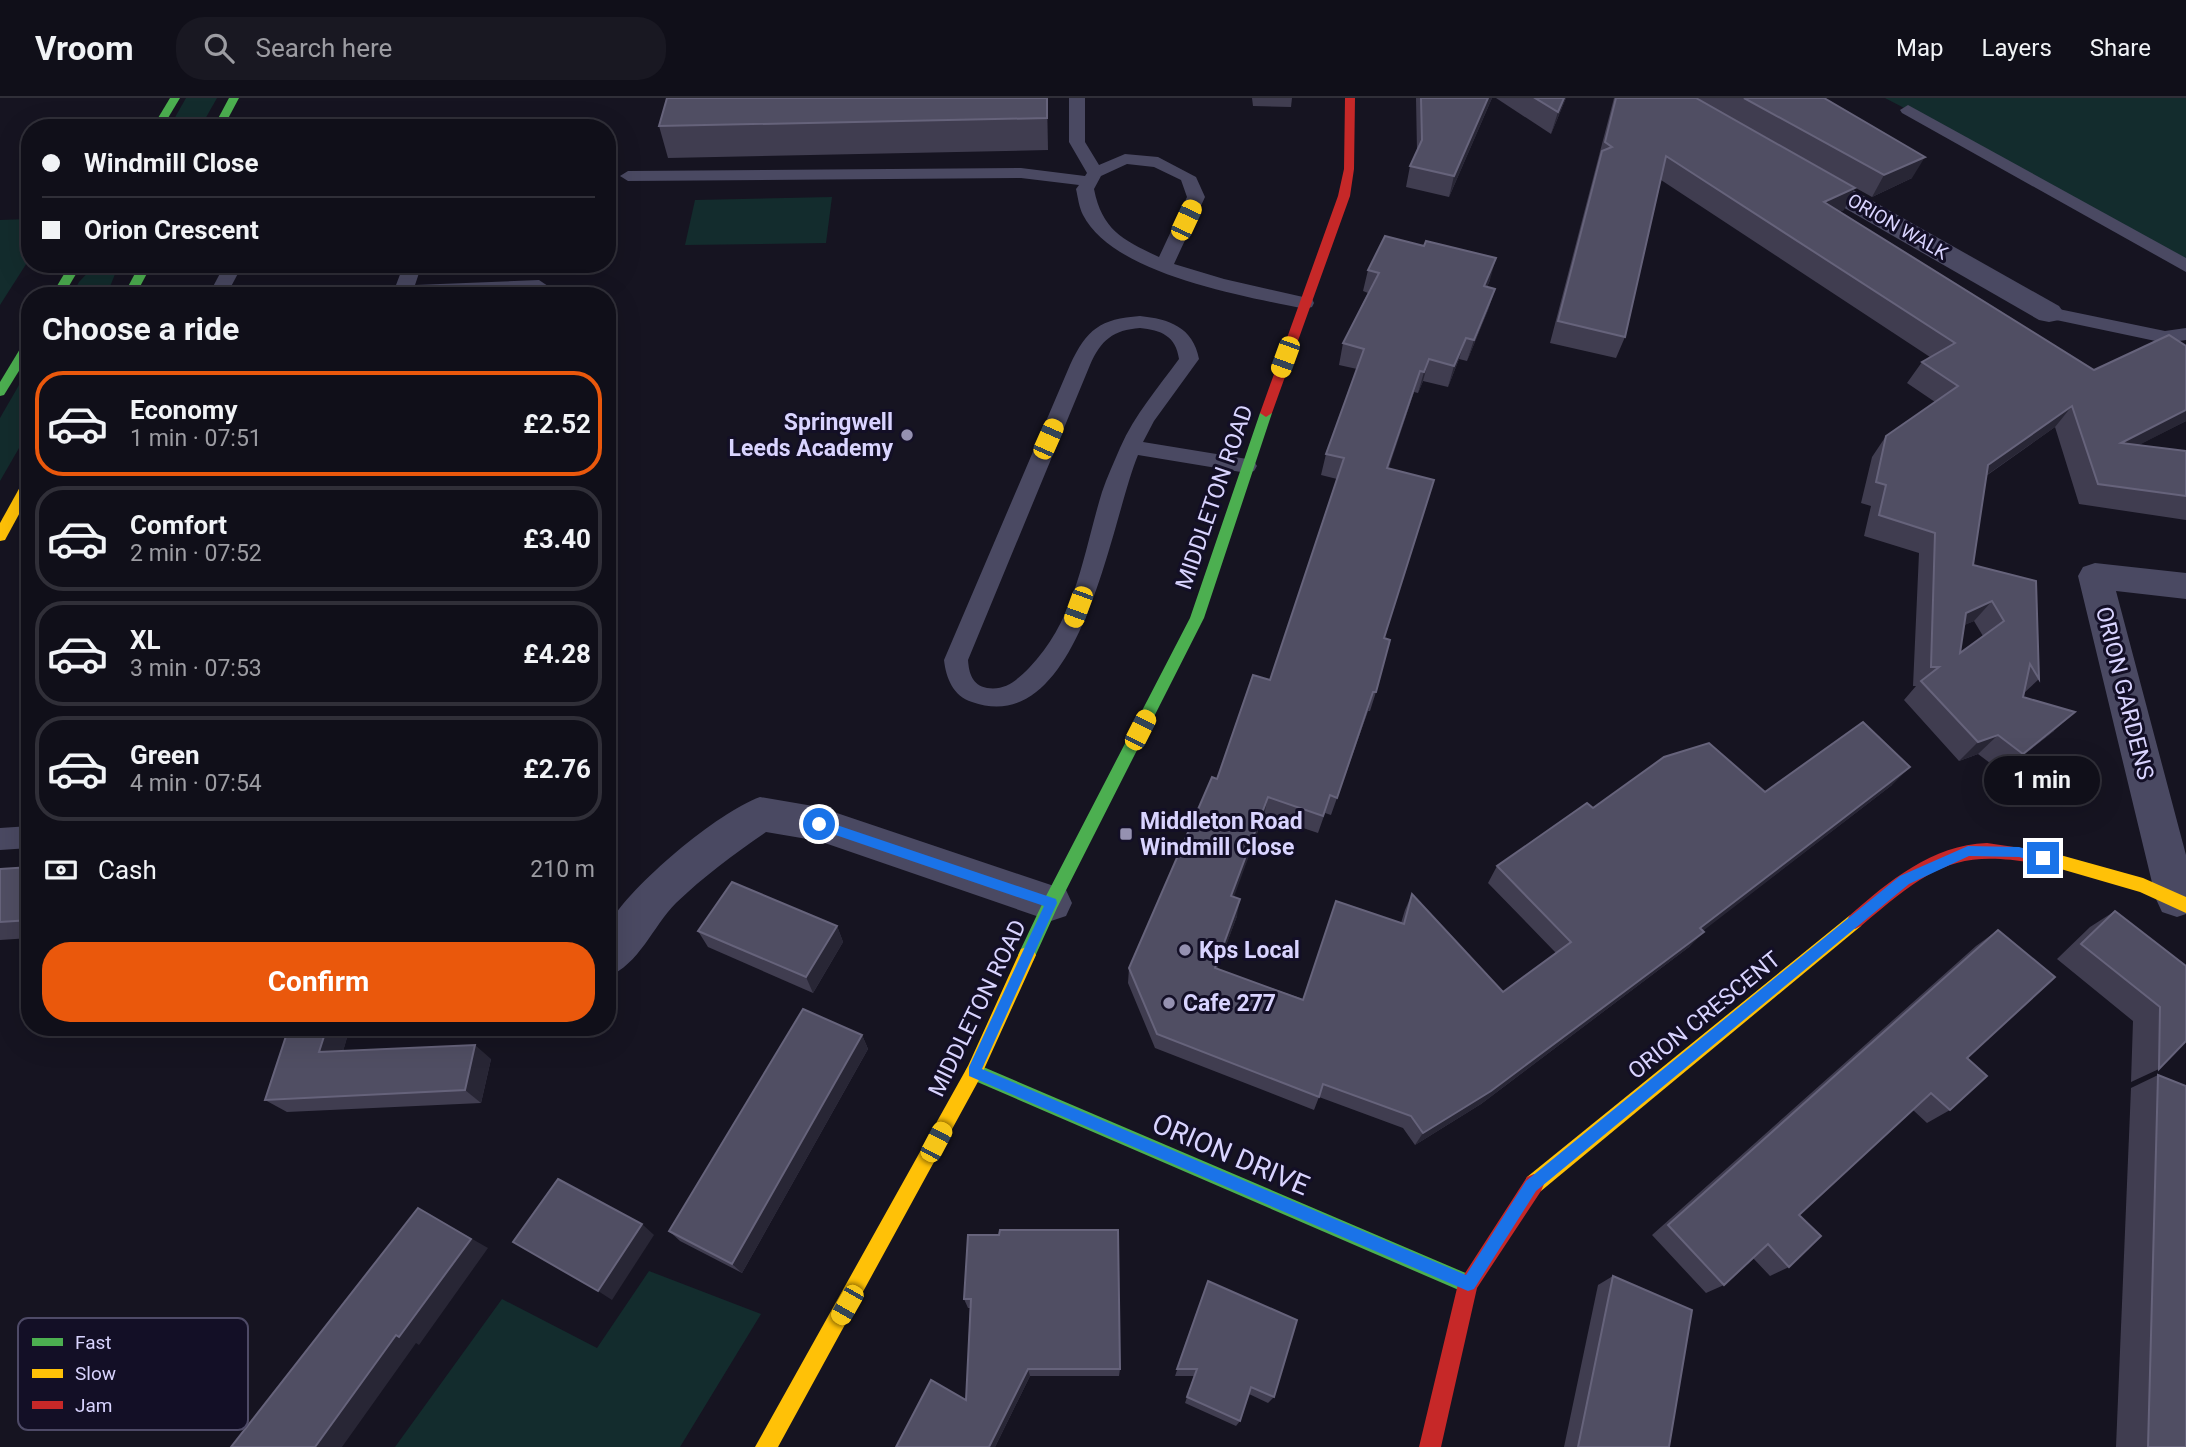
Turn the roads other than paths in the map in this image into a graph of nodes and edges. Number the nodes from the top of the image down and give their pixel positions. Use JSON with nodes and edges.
{"nodes":[{"id":1,"x":175,"y":98,"type":"edge"},
{"id":2,"x":234,"y":98,"type":"edge"},
{"id":3,"x":1077,"y":98,"type":"edge"},
{"id":4,"x":1350,"y":98,"type":"edge"},
{"id":5,"x":1908,"y":110,"type":"dead end"},
{"id":6,"x":162,"y":119,"type":"edge"},
{"id":7,"x":223,"y":119,"type":"edge"},
{"id":8,"x":1782,"y":160,"type":"edge"},
{"id":9,"x":628,"y":176,"type":"dead end"},
{"id":10,"x":1093,"y":178,"type":"junction"},
{"id":11,"x":1164,"y":266,"type":"junction"},
{"id":12,"x":2186,"y":266,"type":"edge"},
{"id":13,"x":538,"y":286,"type":"dead end"},
{"id":14,"x":511,"y":287,"type":"edge"},
{"id":15,"x":1305,"y":303,"type":"junction"},
{"id":16,"x":2049,"y":313,"type":"joint"},
{"id":17,"x":2186,"y":334,"type":"edge"},
{"id":18,"x":21,"y":357,"type":"edge"},
{"id":19,"x":0,"y":392,"type":"edge"},
{"id":20,"x":1131,"y":447,"type":"junction"},
{"id":21,"x":1247,"y":466,"type":"junction"},
{"id":22,"x":21,"y":498,"type":"edge"},
{"id":23,"x":0,"y":536,"type":"edge"},
{"id":24,"x":2186,"y":586,"type":"edge"},
{"id":25,"x":21,"y":838,"type":"edge"},
{"id":26,"x":0,"y":839,"type":"edge"},
{"id":27,"x":2181,"y":902,"type":"edge"},
{"id":28,"x":1051,"y":903,"type":"junction"},
{"id":29,"x":616,"y":947,"type":"edge"},
{"id":30,"x":974,"y":1072,"type":"junction"},
{"id":31,"x":1468,"y":1284,"type":"junction"},
{"id":32,"x":766,"y":1447,"type":"edge"},
{"id":33,"x":1430,"y":1447,"type":"edge"}],
"edges":[{"from":1,"to":6,"type":"street"},
{"from":2,"to":7,"type":"street"},
{"from":3,"to":10,"type":"lane"},
{"from":4,"to":15,"type":"street","name":"MIDDLETON ROAD"},
{"from":5,"to":12,"type":"lane"},
{"from":8,"to":16,"type":"street","name":"ORION WALK"},
{"from":9,"to":10,"type":"lane"},
{"from":10,"to":11,"type":"lane"},
{"from":10,"to":11,"type":"lane"},
{"from":11,"to":15,"type":"lane"},
{"from":13,"to":14,"type":"lane"},
{"from":15,"to":21,"type":"street","name":"MIDDLETON ROAD"},
{"from":16,"to":17,"type":"lane"},
{"from":18,"to":19,"type":"street"},
{"from":20,"to":20,"type":"lane"},
{"from":20,"to":21,"type":"lane"},
{"from":21,"to":28,"type":"street","name":"MIDDLETON ROAD"},
{"from":22,"to":23,"type":"street"},
{"from":24,"to":27,"type":"street","name":"ORION GARDENS"},
{"from":25,"to":26,"type":"lane"},
{"from":27,"to":31,"type":"street","name":"ORION CRESCENT"},
{"from":28,"to":29,"type":"street"},
{"from":28,"to":30,"type":"street","name":"MIDDLETON ROAD"},
{"from":30,"to":31,"type":"street","name":"ORION DRIVE"},
{"from":30,"to":32,"type":"street","name":"MIDDLETON ROAD"},
{"from":31,"to":33,"type":"street","name":"ORION CRESCENT"}]}
